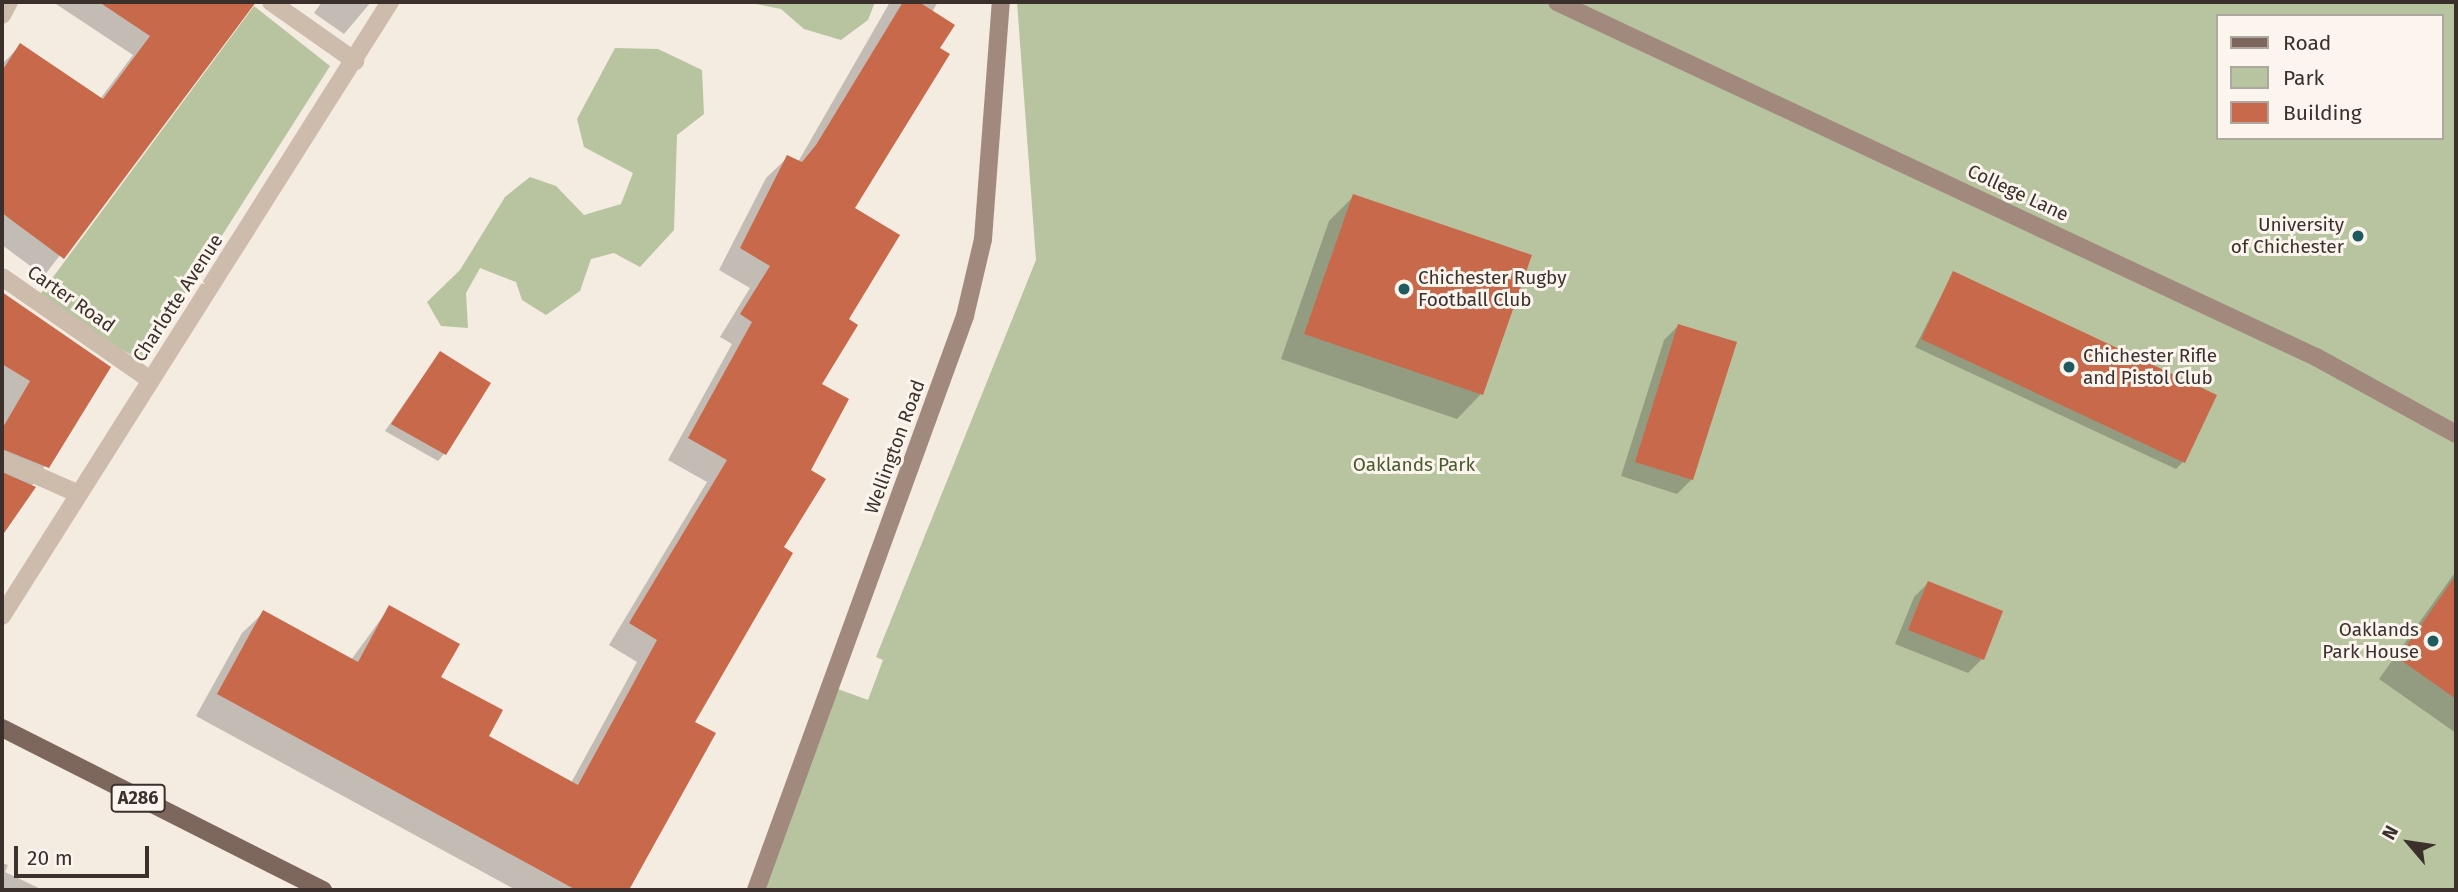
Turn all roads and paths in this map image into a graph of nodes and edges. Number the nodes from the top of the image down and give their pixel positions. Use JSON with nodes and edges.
{"nodes":[{"id":1,"x":9,"y":2,"type":"edge"},
{"id":2,"x":271,"y":2,"type":"edge"},
{"id":3,"x":390,"y":2,"type":"edge"},
{"id":4,"x":1000,"y":2,"type":"edge"},
{"id":5,"x":1557,"y":2,"type":"edge"},
{"id":6,"x":2,"y":15,"type":"edge"},
{"id":7,"x":355,"y":61,"type":"junction"},
{"id":8,"x":2,"y":277,"type":"edge"},
{"id":9,"x":150,"y":380,"type":"junction"},
{"id":10,"x":2456,"y":434,"type":"edge"},
{"id":11,"x":2,"y":460,"type":"edge"},
{"id":12,"x":79,"y":494,"type":"junction"},
{"id":13,"x":2,"y":617,"type":"edge"},
{"id":14,"x":2,"y":728,"type":"edge"},
{"id":15,"x":323,"y":890,"type":"edge"},
{"id":16,"x":756,"y":890,"type":"edge"}],
"edges":[{"from":1,"to":6,"type":"street"},
{"from":2,"to":7,"type":"street"},
{"from":3,"to":7,"type":"street","name":"Charlotte Avenue"},
{"from":4,"to":16,"type":"street","name":"Wellington Road"},
{"from":5,"to":10,"type":"street","name":"College Lane"},
{"from":7,"to":9,"type":"street","name":"Charlotte Avenue"},
{"from":8,"to":9,"type":"street","name":"Carter Road"},
{"from":9,"to":12,"type":"street","name":"Charlotte Avenue"},
{"from":11,"to":12,"type":"street"},
{"from":12,"to":13,"type":"street","name":"Charlotte Avenue"},
{"from":14,"to":15,"type":"main road","number":"A286"}]}
